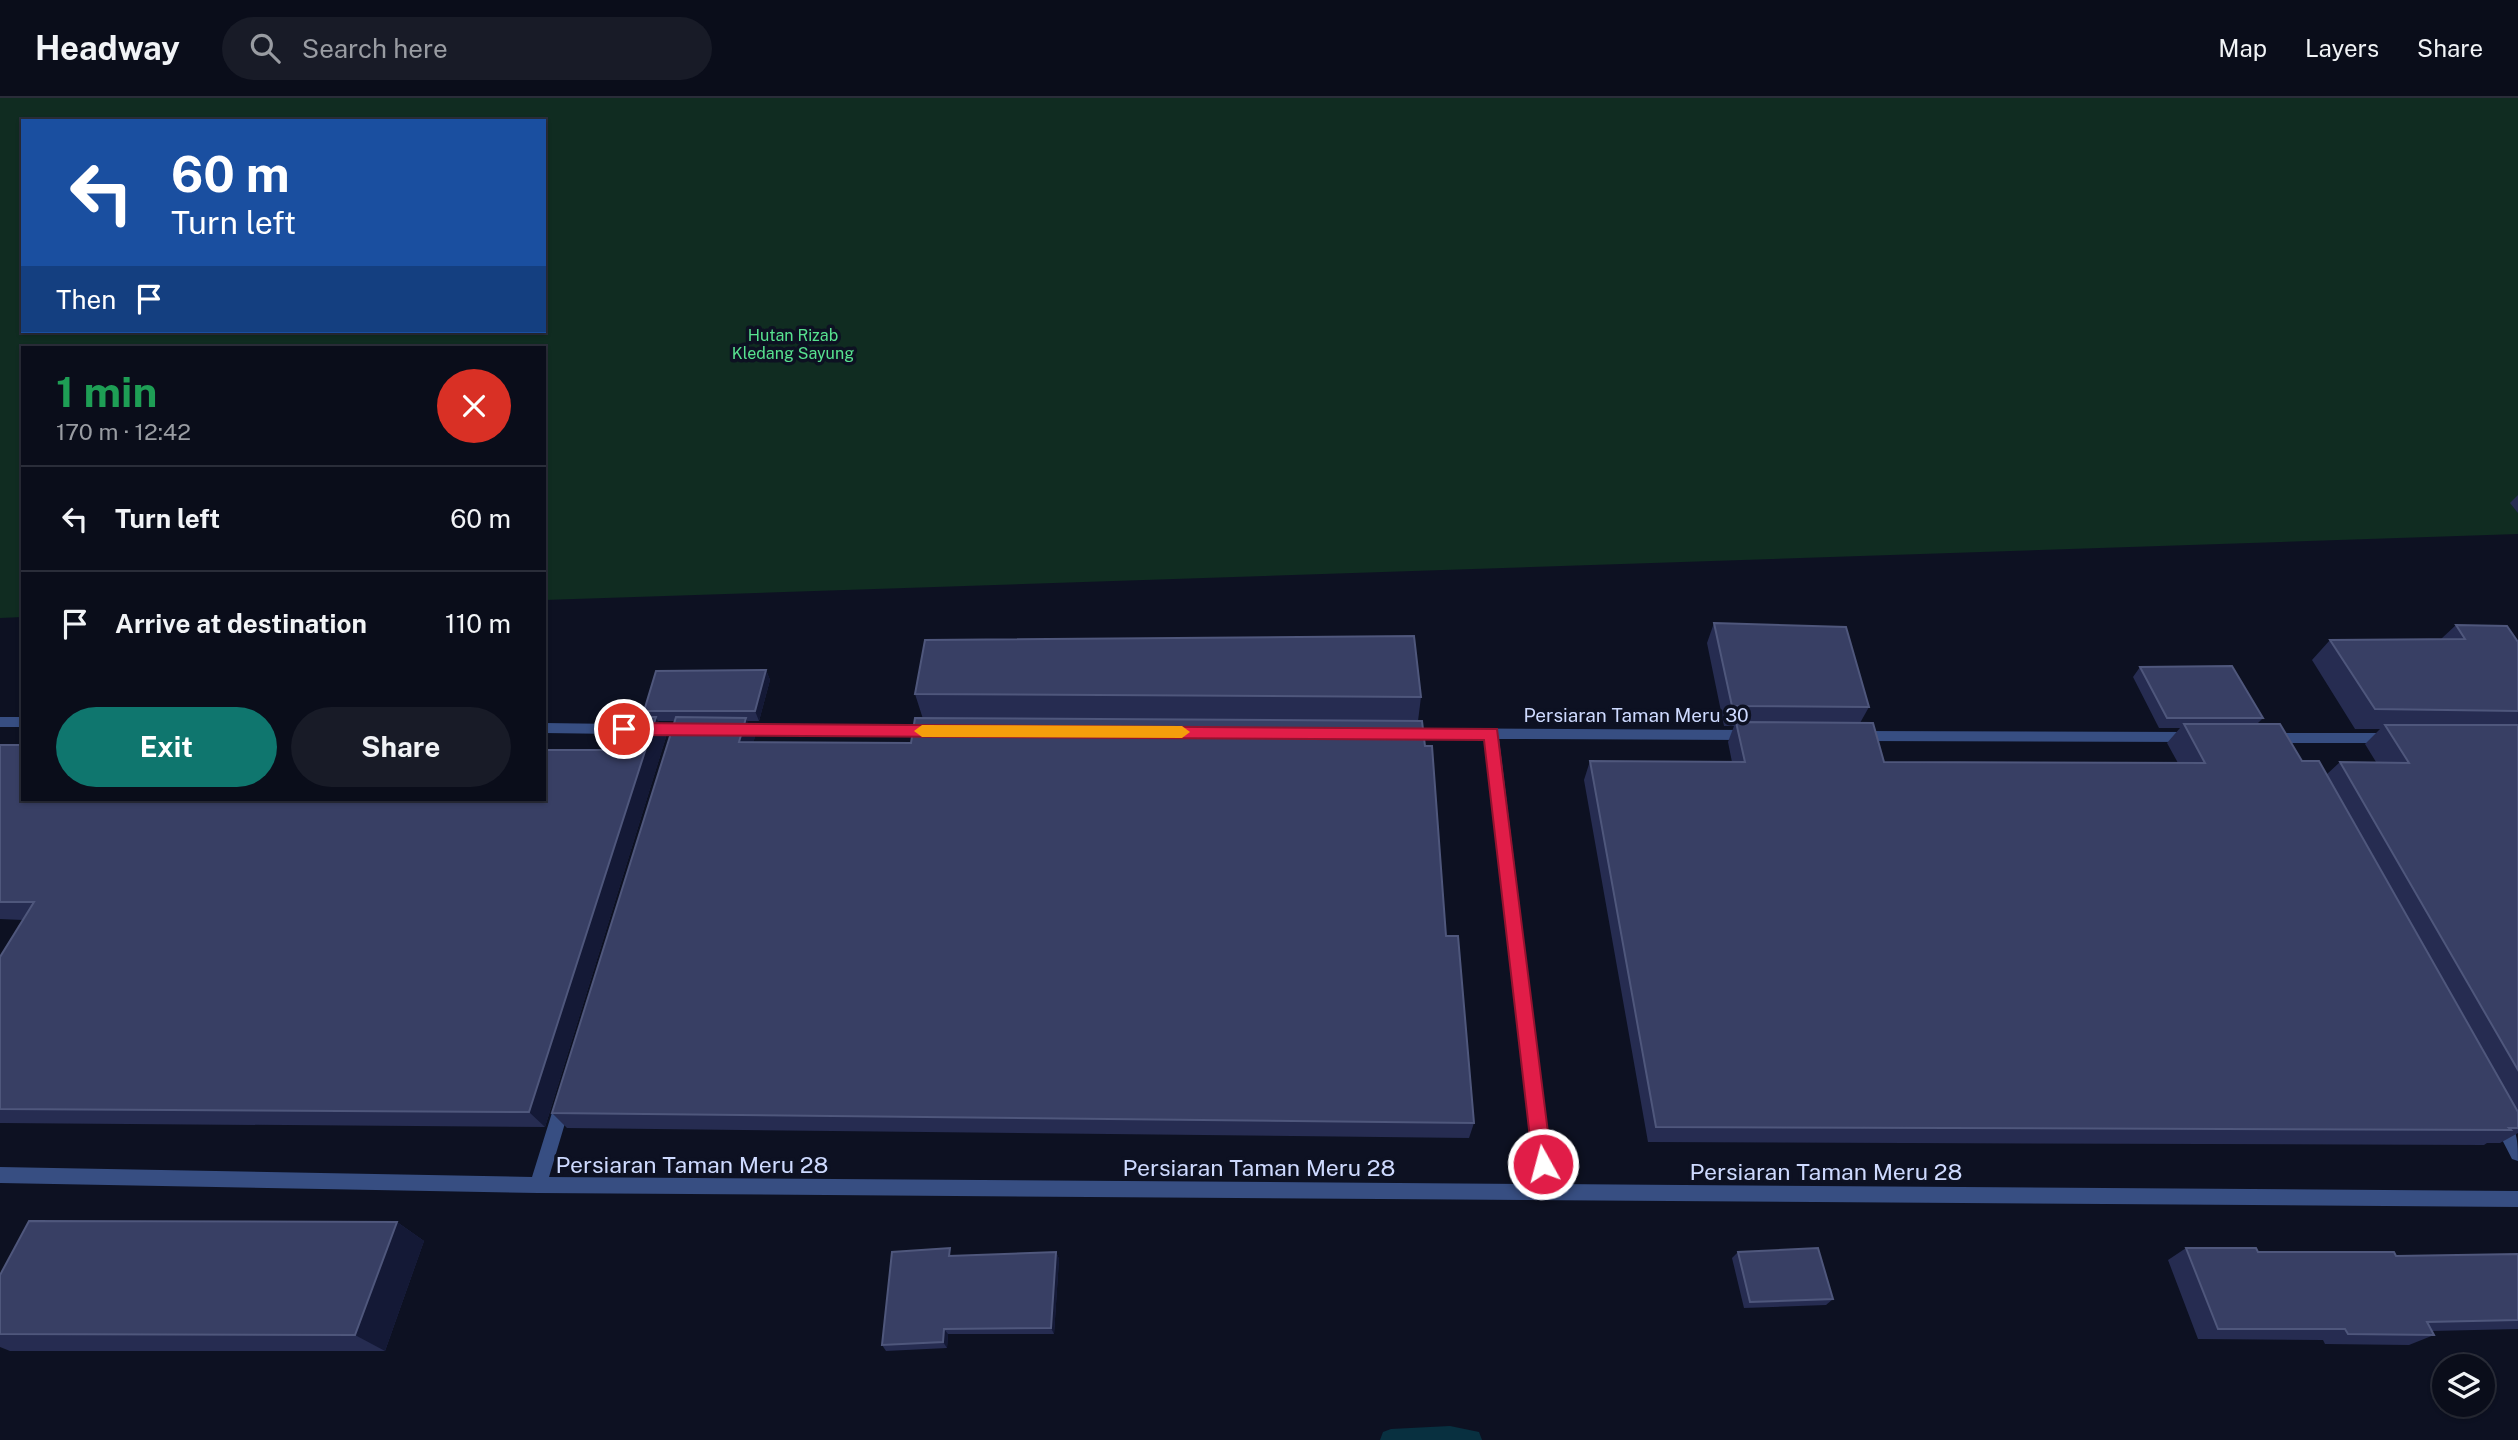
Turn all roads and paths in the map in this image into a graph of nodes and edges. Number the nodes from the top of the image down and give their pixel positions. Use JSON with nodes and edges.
{"nodes":[{"id":1,"x":0,"y":722,"type":"edge"},
{"id":2,"x":21,"y":722,"type":"edge"},
{"id":3,"x":546,"y":728,"type":"edge"},
{"id":4,"x":940,"y":731,"type":"edge"},
{"id":5,"x":1395,"y":733,"type":"edge"},
{"id":6,"x":1492,"y":734,"type":"junction"},
{"id":7,"x":1756,"y":735,"type":"edge"},
{"id":8,"x":1840,"y":736,"type":"edge"},
{"id":9,"x":2202,"y":737,"type":"edge"},
{"id":10,"x":2258,"y":738,"type":"edge"},
{"id":11,"x":2409,"y":738,"type":"edge"},
{"id":12,"x":570,"y":1081,"type":"edge"},
{"id":13,"x":2491,"y":1104,"type":"edge"},
{"id":14,"x":2518,"y":1153,"type":"edge"},
{"id":15,"x":0,"y":1175,"type":"edge"},
{"id":16,"x":538,"y":1185,"type":"junction"},
{"id":17,"x":1546,"y":1191,"type":"junction"},
{"id":18,"x":2518,"y":1199,"type":"edge"}],
"edges":[{"from":1,"to":2,"type":"street"},
{"from":3,"to":4,"type":"street"},
{"from":5,"to":6,"type":"street","name":"Persiaran Taman Meru 30"},
{"from":6,"to":7,"type":"street","name":"Persiaran Taman Meru 30"},
{"from":6,"to":17,"type":"street"},
{"from":8,"to":9,"type":"street"},
{"from":10,"to":11,"type":"street"},
{"from":12,"to":16,"type":"street"},
{"from":13,"to":14,"type":"street"},
{"from":15,"to":16,"type":"street","name":"Persiaran Taman Meru 28"},
{"from":16,"to":17,"type":"street","name":"Persiaran Taman Meru 28"},
{"from":17,"to":18,"type":"street","name":"Persiaran Taman Meru 28"}]}
